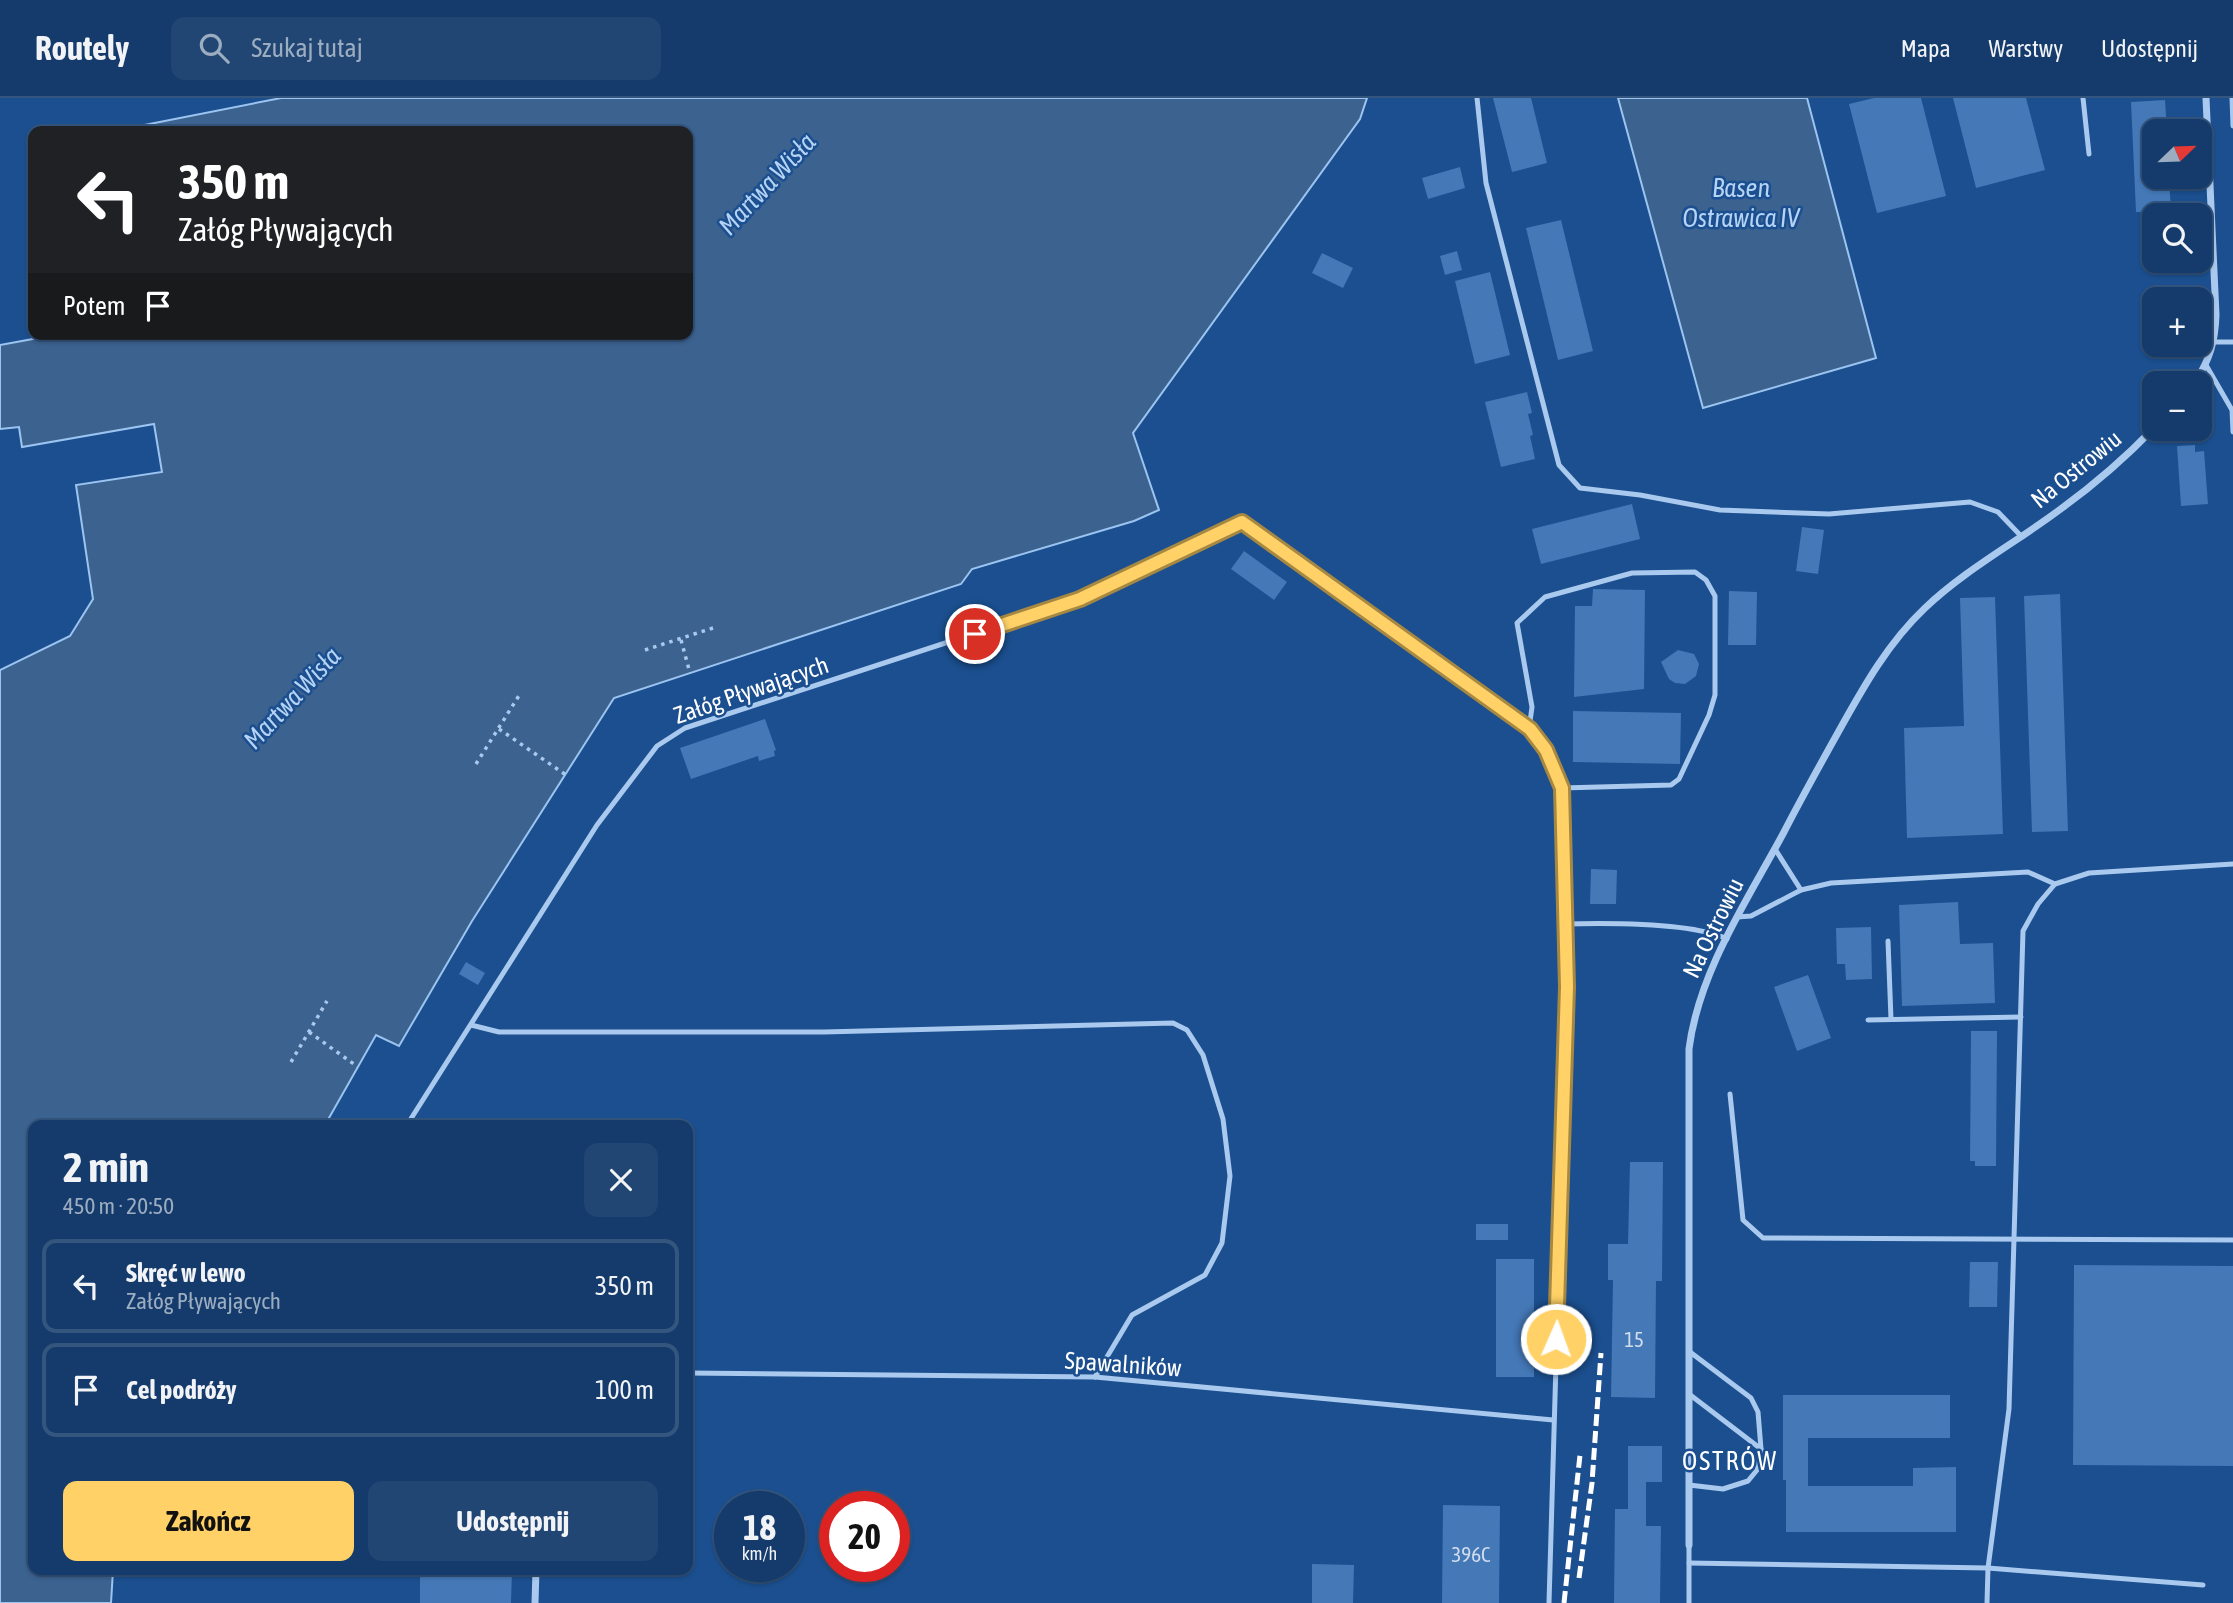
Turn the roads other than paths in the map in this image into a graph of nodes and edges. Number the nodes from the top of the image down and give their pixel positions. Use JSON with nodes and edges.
{"nodes":[{"id":1,"x":1478,"y":98,"type":"edge"},
{"id":2,"x":2083,"y":98,"type":"edge"},
{"id":3,"x":2206,"y":98,"type":"edge"},
{"id":4,"x":2231,"y":98,"type":"edge"},
{"id":5,"x":2233,"y":126,"type":"edge"},
{"id":6,"x":2089,"y":154,"type":"dead end"},
{"id":7,"x":2215,"y":342,"type":"junction"},
{"id":8,"x":2233,"y":342,"type":"edge"},
{"id":9,"x":2206,"y":365,"type":"junction"},
{"id":10,"x":2202,"y":371,"type":"edge"},
{"id":11,"x":2233,"y":432,"type":"edge"},
{"id":12,"x":2142,"y":439,"type":"edge"},
{"id":13,"x":2021,"y":536,"type":"junction"},
{"id":14,"x":1530,"y":729,"type":"junction"},
{"id":15,"x":1562,"y":788,"type":"junction"},
{"id":16,"x":1775,"y":849,"type":"junction"},
{"id":17,"x":2233,"y":864,"type":"edge"},
{"id":18,"x":2055,"y":884,"type":"junction"},
{"id":19,"x":1801,"y":891,"type":"junction"},
{"id":20,"x":1737,"y":917,"type":"junction"},
{"id":21,"x":1565,"y":924,"type":"junction"},
{"id":22,"x":1727,"y":939,"type":"junction"},
{"id":23,"x":1888,"y":941,"type":"dead end"},
{"id":24,"x":2021,"y":1017,"type":"junction"},
{"id":25,"x":1891,"y":1019,"type":"junction"},
{"id":26,"x":1868,"y":1020,"type":"dead end"},
{"id":27,"x":471,"y":1025,"type":"junction"},
{"id":28,"x":1730,"y":1094,"type":"dead end"},
{"id":29,"x":410,"y":1120,"type":"edge"},
{"id":30,"x":2015,"y":1240,"type":"junction"},
{"id":31,"x":2233,"y":1240,"type":"edge"},
{"id":32,"x":1689,"y":1352,"type":"junction"},
{"id":33,"x":693,"y":1373,"type":"edge"},
{"id":34,"x":1096,"y":1377,"type":"junction"},
{"id":35,"x":1689,"y":1394,"type":"junction"},
{"id":36,"x":1553,"y":1420,"type":"junction"},
{"id":37,"x":1761,"y":1449,"type":"junction"},
{"id":38,"x":1689,"y":1485,"type":"junction"},
{"id":39,"x":1689,"y":1545,"type":"joint"},
{"id":40,"x":1689,"y":1563,"type":"junction"},
{"id":41,"x":1988,"y":1568,"type":"junction"},
{"id":42,"x":536,"y":1575,"type":"edge"},
{"id":43,"x":2203,"y":1585,"type":"dead end"},
{"id":44,"x":535,"y":1603,"type":"edge"},
{"id":45,"x":1549,"y":1603,"type":"edge"},
{"id":46,"x":1689,"y":1603,"type":"edge"},
{"id":47,"x":1987,"y":1603,"type":"edge"}],
"edges":[{"from":1,"to":13,"type":"lane"},
{"from":2,"to":6,"type":"lane"},
{"from":3,"to":7,"type":"street"},
{"from":4,"to":5,"type":"lane"},
{"from":7,"to":8,"type":"lane"},
{"from":7,"to":9,"type":"street"},
{"from":9,"to":10,"type":"street"},
{"from":9,"to":11,"type":"lane"},
{"from":12,"to":13,"type":"street","name":"Na Ostrowiu"},
{"from":13,"to":16,"type":"street","name":"Na Ostrowiu"},
{"from":14,"to":15,"type":"lane"},
{"from":14,"to":15,"type":"lane"},
{"from":14,"to":27,"type":"lane","name":"Załóg Pływających"},
{"from":15,"to":21,"type":"lane"},
{"from":16,"to":19,"type":"lane"},
{"from":16,"to":20,"type":"street","name":"Na Ostrowiu"},
{"from":17,"to":18,"type":"lane"},
{"from":18,"to":19,"type":"lane"},
{"from":18,"to":24,"type":"lane"},
{"from":19,"to":20,"type":"lane"},
{"from":20,"to":22,"type":"street","name":"Na Ostrowiu"},
{"from":21,"to":22,"type":"lane"},
{"from":21,"to":36,"type":"lane"},
{"from":22,"to":32,"type":"street","name":"Na Ostrowiu"},
{"from":23,"to":25,"type":"lane"},
{"from":24,"to":25,"type":"lane"},
{"from":24,"to":30,"type":"lane"},
{"from":25,"to":26,"type":"lane"},
{"from":27,"to":29,"type":"lane","name":"Załóg Pływających"},
{"from":27,"to":34,"type":"lane"},
{"from":28,"to":30,"type":"lane"},
{"from":30,"to":31,"type":"lane"},
{"from":30,"to":41,"type":"lane"},
{"from":32,"to":35,"type":"street","name":"Na Ostrowiu"},
{"from":32,"to":37,"type":"lane"},
{"from":33,"to":34,"type":"lane","name":"Spawalników"},
{"from":34,"to":36,"type":"lane","name":"Spawalników"},
{"from":35,"to":37,"type":"lane"},
{"from":35,"to":38,"type":"street","name":"Na Ostrowiu"},
{"from":36,"to":45,"type":"lane"},
{"from":37,"to":38,"type":"lane"},
{"from":38,"to":39,"type":"street","name":"Na Ostrowiu"},
{"from":39,"to":40,"type":"lane","name":"Na Ostrowiu"},
{"from":40,"to":41,"type":"lane"},
{"from":40,"to":46,"type":"lane","name":"Na Ostrowiu"},
{"from":41,"to":43,"type":"lane"},
{"from":41,"to":47,"type":"lane"},
{"from":42,"to":44,"type":"street"}]}
